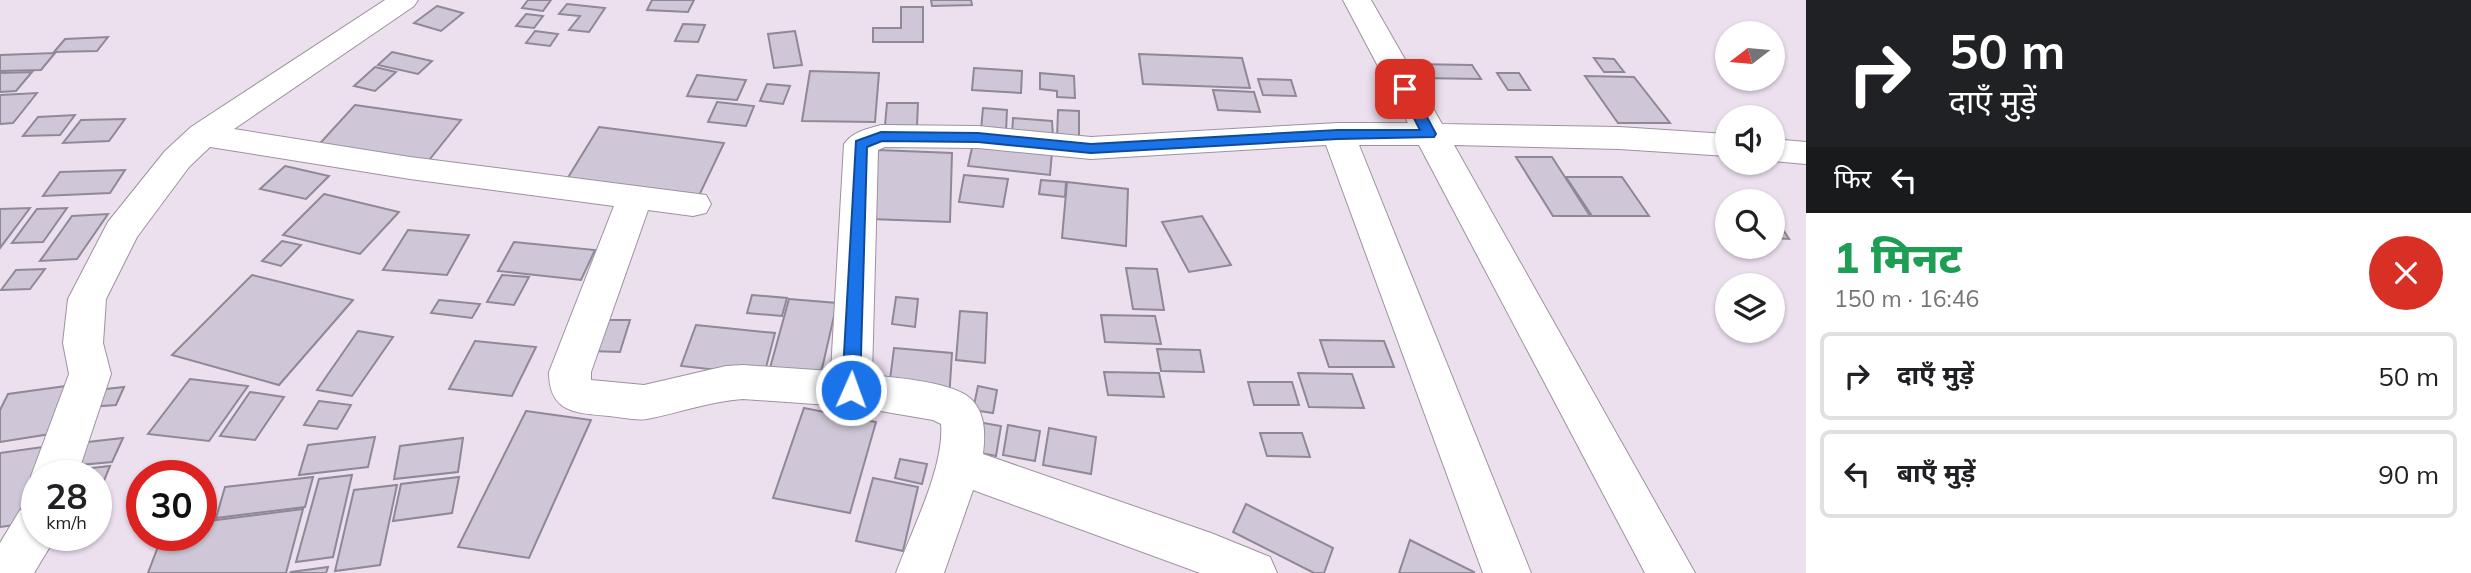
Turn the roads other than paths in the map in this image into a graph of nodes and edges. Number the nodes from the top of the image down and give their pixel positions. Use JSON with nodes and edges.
{"nodes":[{"id":1,"x":404,"y":0,"type":"edge"},
{"id":2,"x":1357,"y":0,"type":"edge"},
{"id":3,"x":1338,"y":134,"type":"junction"},
{"id":4,"x":1429,"y":134,"type":"junction"},
{"id":5,"x":203,"y":135,"type":"junction"},
{"id":6,"x":1715,"y":144,"type":"edge"},
{"id":7,"x":1785,"y":151,"type":"edge"},
{"id":8,"x":1806,"y":153,"type":"edge"},
{"id":9,"x":635,"y":197,"type":"junction"},
{"id":10,"x":694,"y":204,"type":"dead end"},
{"id":11,"x":851,"y":390,"type":"junction"},
{"id":12,"x":60,"y":460,"type":"edge"},
{"id":13,"x":958,"y":465,"type":"junction"},
{"id":14,"x":21,"y":551,"type":"edge"},
{"id":15,"x":8,"y":573,"type":"edge"},
{"id":16,"x":920,"y":573,"type":"edge"},
{"id":17,"x":1253,"y":573,"type":"edge"},
{"id":18,"x":1507,"y":573,"type":"edge"},
{"id":19,"x":1671,"y":573,"type":"edge"}],
"edges":[{"from":1,"to":5,"type":"street"},
{"from":2,"to":4,"type":"street"},
{"from":3,"to":4,"type":"street"},
{"from":3,"to":11,"type":"street"},
{"from":3,"to":18,"type":"street"},
{"from":4,"to":6,"type":"street"},
{"from":4,"to":19,"type":"street"},
{"from":5,"to":9,"type":"street"},
{"from":5,"to":12,"type":"street"},
{"from":7,"to":8,"type":"street"},
{"from":9,"to":10,"type":"street"},
{"from":9,"to":11,"type":"street"},
{"from":11,"to":13,"type":"street"},
{"from":13,"to":16,"type":"street"},
{"from":13,"to":17,"type":"street"},
{"from":14,"to":15,"type":"street"}]}
